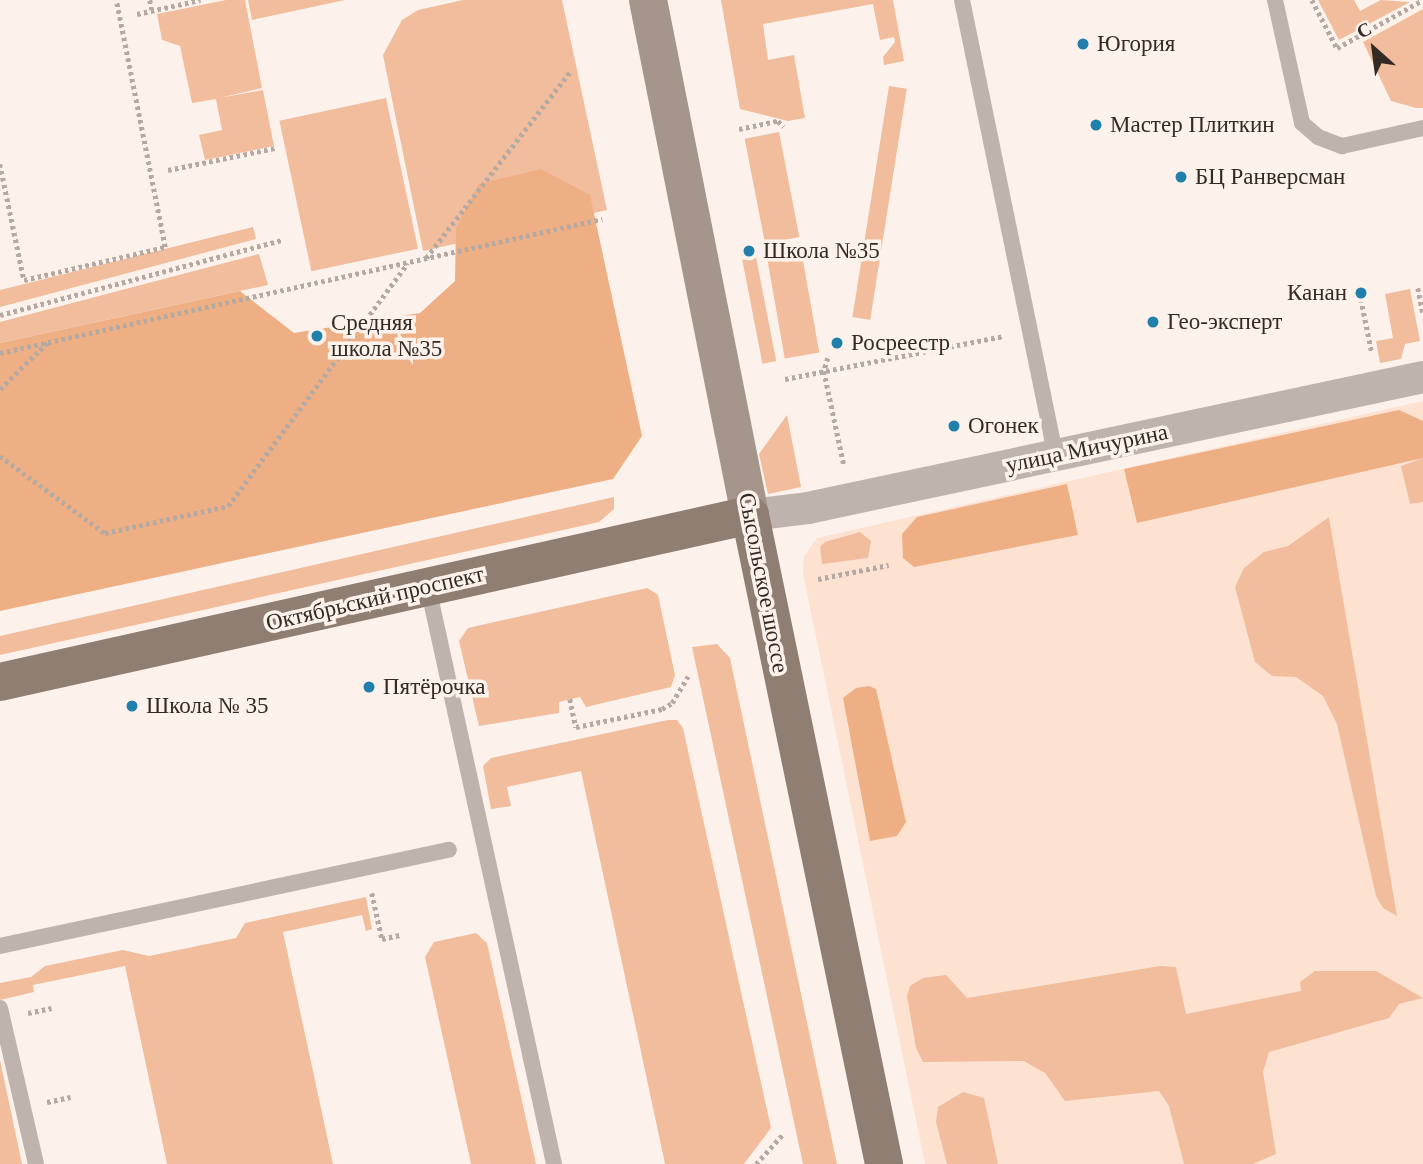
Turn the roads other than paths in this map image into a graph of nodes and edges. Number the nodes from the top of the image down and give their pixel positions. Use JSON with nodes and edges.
{"nodes":[{"id":1,"x":648,"y":0,"type":"edge"},
{"id":2,"x":962,"y":0,"type":"edge"},
{"id":3,"x":1275,"y":0,"type":"edge"},
{"id":4,"x":1423,"y":128,"type":"edge"},
{"id":5,"x":1423,"y":377,"type":"edge"},
{"id":6,"x":1056,"y":456,"type":"junction"},
{"id":7,"x":750,"y":515,"type":"junction"},
{"id":8,"x":428,"y":587,"type":"junction"},
{"id":9,"x":0,"y":682,"type":"edge"},
{"id":10,"x":449,"y":850,"type":"dead end"},
{"id":11,"x":0,"y":946,"type":"edge"},
{"id":12,"x":0,"y":1008,"type":"edge"},
{"id":13,"x":36,"y":1164,"type":"edge"},
{"id":14,"x":554,"y":1164,"type":"edge"},
{"id":15,"x":884,"y":1164,"type":"edge"}],
"edges":[{"from":1,"to":7,"type":"main road","name":"Сысольское шоссе"},
{"from":2,"to":6,"type":"lane"},
{"from":3,"to":4,"type":"lane"},
{"from":5,"to":6,"type":"street","name":"улица Мичурина"},
{"from":6,"to":7,"type":"street","name":"улица Мичурина"},
{"from":7,"to":8,"type":"main road","name":"Октябрьский проспект"},
{"from":7,"to":15,"type":"main road","name":"Сысольское шоссе"},
{"from":8,"to":9,"type":"main road","name":"Октябрьский проспект"},
{"from":8,"to":14,"type":"lane"},
{"from":10,"to":11,"type":"lane"},
{"from":12,"to":13,"type":"lane"}]}
